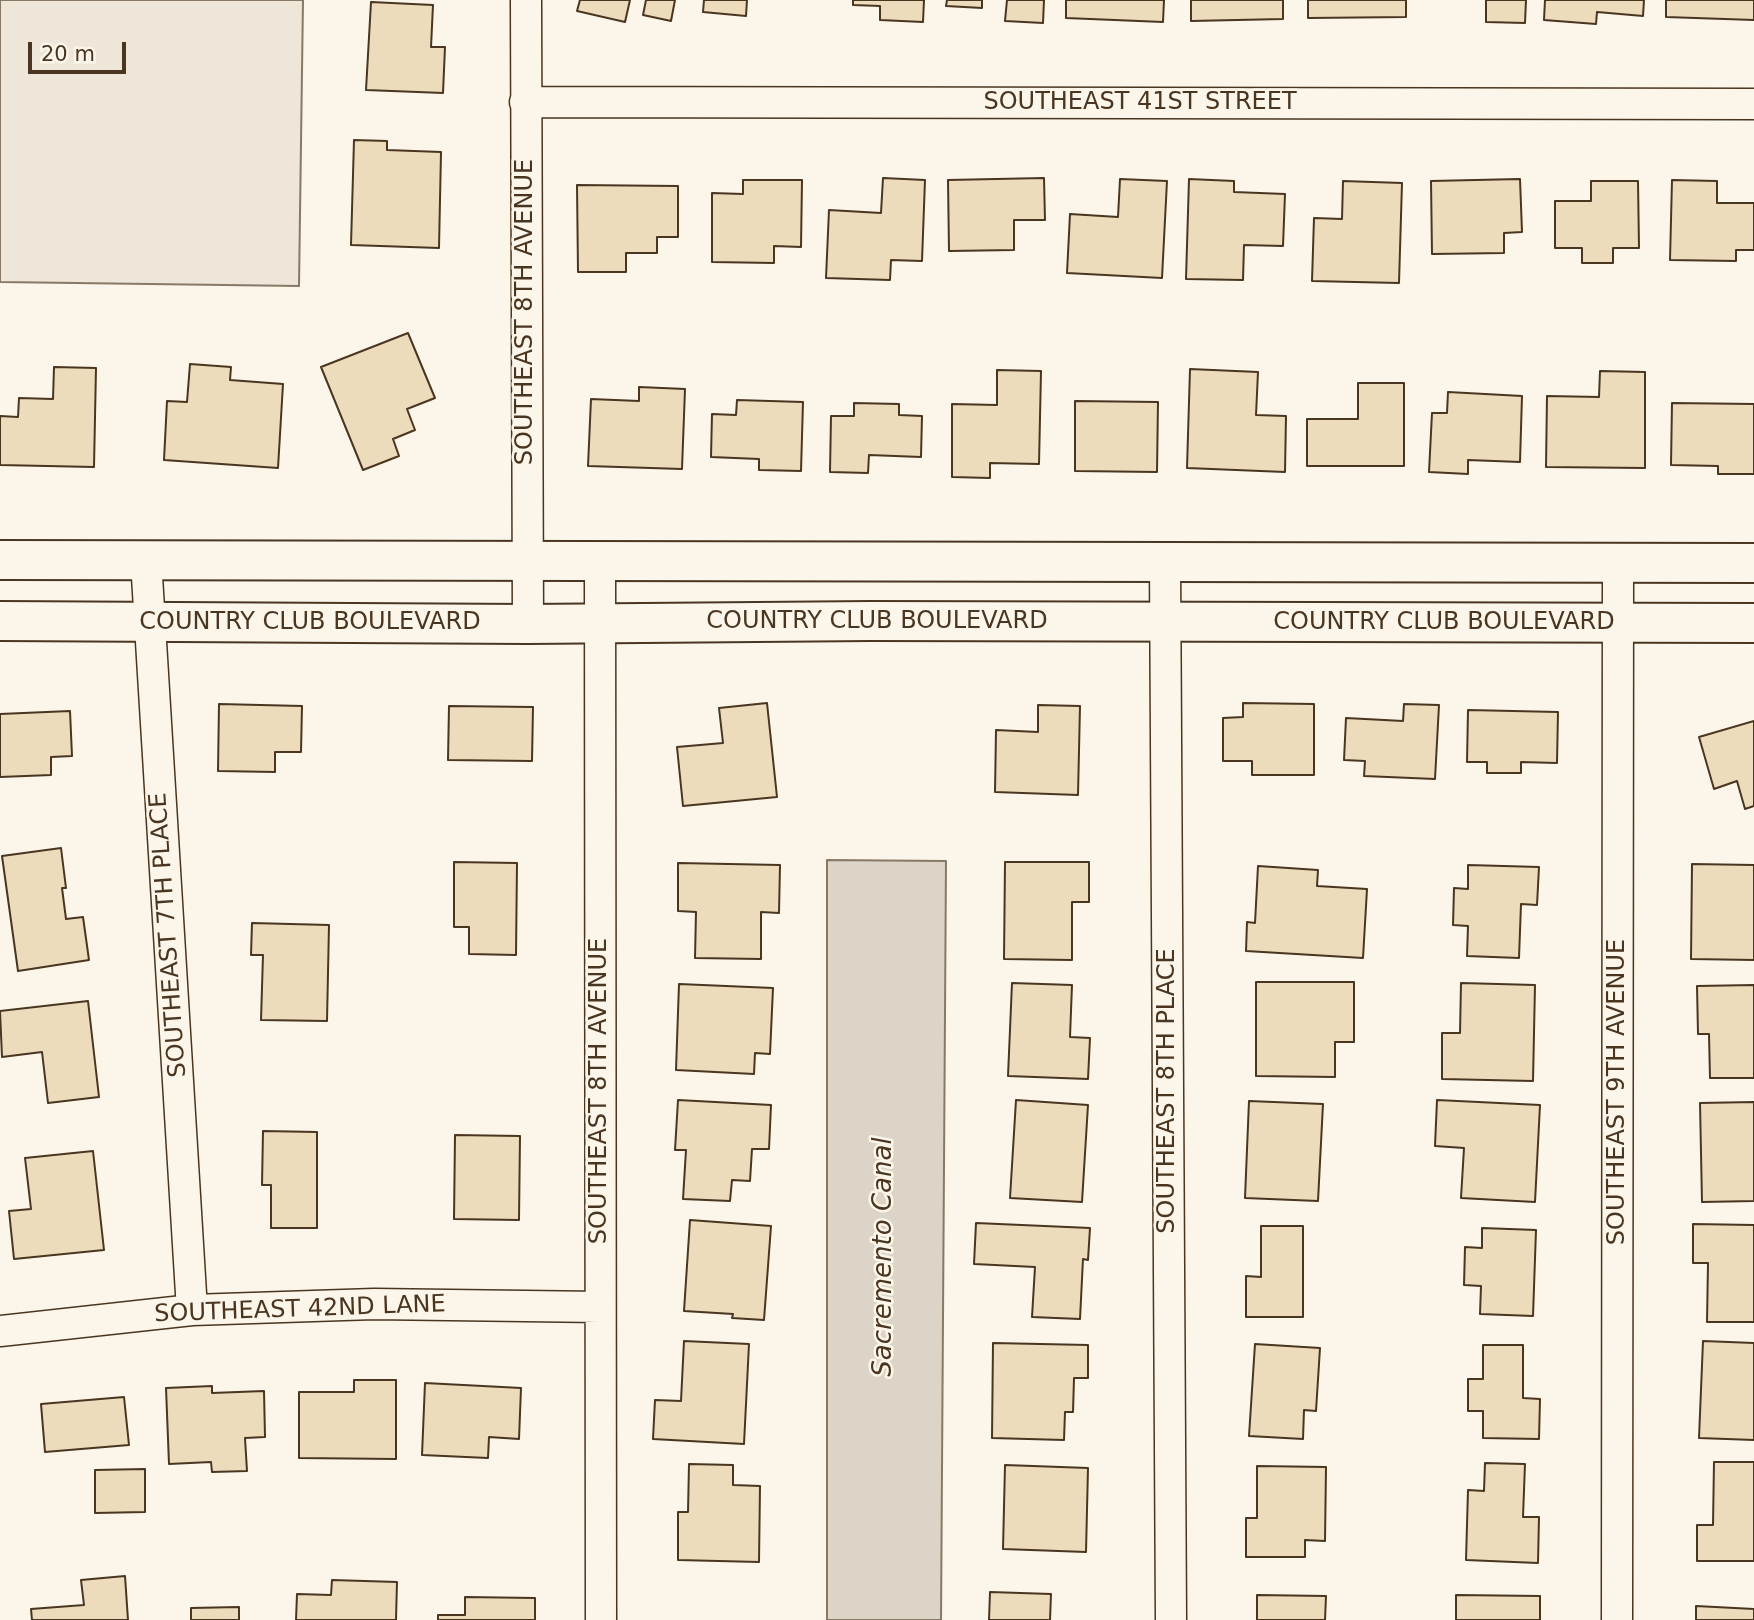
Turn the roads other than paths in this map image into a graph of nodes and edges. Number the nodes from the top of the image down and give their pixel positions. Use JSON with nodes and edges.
{"nodes":[{"id":1,"x":526,"y":0,"type":"edge"},
{"id":2,"x":525,"y":103,"type":"junction"},
{"id":3,"x":1754,"y":104,"type":"edge"},
{"id":4,"x":0,"y":560,"type":"edge"},
{"id":5,"x":146,"y":560,"type":"junction"},
{"id":6,"x":600,"y":561,"type":"junction"},
{"id":7,"x":527,"y":562,"type":"junction"},
{"id":8,"x":1165,"y":562,"type":"junction"},
{"id":9,"x":1618,"y":563,"type":"junction"},
{"id":10,"x":1754,"y":563,"type":"edge"},
{"id":11,"x":0,"y":621,"type":"edge"},
{"id":12,"x":149,"y":621,"type":"junction"},
{"id":13,"x":1165,"y":622,"type":"junction"},
{"id":14,"x":1618,"y":623,"type":"junction"},
{"id":15,"x":1754,"y":623,"type":"edge"},
{"id":16,"x":528,"y":624,"type":"junction"},
{"id":17,"x":599,"y":624,"type":"junction"},
{"id":18,"x":600,"y":1307,"type":"junction"},
{"id":19,"x":192,"y":1310,"type":"junction"},
{"id":20,"x":0,"y":1331,"type":"edge"},
{"id":21,"x":601,"y":1620,"type":"edge"},
{"id":22,"x":1171,"y":1620,"type":"edge"},
{"id":23,"x":1617,"y":1620,"type":"edge"}],
"edges":[{"from":1,"to":2,"type":"street","name":"SOUTHEAST 8TH AVENUE"},
{"from":2,"to":3,"type":"street","name":"SOUTHEAST 41ST STREET"},
{"from":2,"to":7,"type":"street","name":"SOUTHEAST 8TH AVENUE"},
{"from":4,"to":5,"type":"main road"},
{"from":5,"to":7,"type":"main road"},
{"from":5,"to":12,"type":"street","name":"SOUTHEAST 7TH PLACE"},
{"from":6,"to":7,"type":"main road"},
{"from":6,"to":8,"type":"main road"},
{"from":6,"to":17,"type":"street","name":"SOUTHEAST 8TH AVENUE"},
{"from":7,"to":16,"type":"street","name":"SOUTHEAST 8TH AVENUE"},
{"from":8,"to":9,"type":"main road"},
{"from":8,"to":13,"type":"street","name":"SOUTHEAST 8TH PLACE"},
{"from":9,"to":10,"type":"main road"},
{"from":9,"to":14,"type":"street","name":"SOUTHEAST 9TH AVENUE"},
{"from":11,"to":12,"type":"main road","name":"COUNTRY CLUB BOULEVARD"},
{"from":12,"to":16,"type":"main road","name":"COUNTRY CLUB BOULEVARD"},
{"from":12,"to":19,"type":"street","name":"SOUTHEAST 7TH PLACE"},
{"from":13,"to":14,"type":"main road","name":"COUNTRY CLUB BOULEVARD"},
{"from":13,"to":17,"type":"main road","name":"COUNTRY CLUB BOULEVARD"},
{"from":13,"to":22,"type":"street","name":"SOUTHEAST 8TH PLACE"},
{"from":14,"to":15,"type":"main road","name":"COUNTRY CLUB BOULEVARD"},
{"from":14,"to":23,"type":"street","name":"SOUTHEAST 9TH AVENUE"},
{"from":16,"to":17,"type":"main road","name":"COUNTRY CLUB BOULEVARD"},
{"from":17,"to":18,"type":"street","name":"SOUTHEAST 8TH AVENUE"},
{"from":18,"to":19,"type":"street","name":"SOUTHEAST 42ND LANE"},
{"from":18,"to":21,"type":"street","name":"SOUTHEAST 8TH AVENUE"},
{"from":19,"to":20,"type":"street","name":"SOUTHEAST 42ND LANE"}]}
